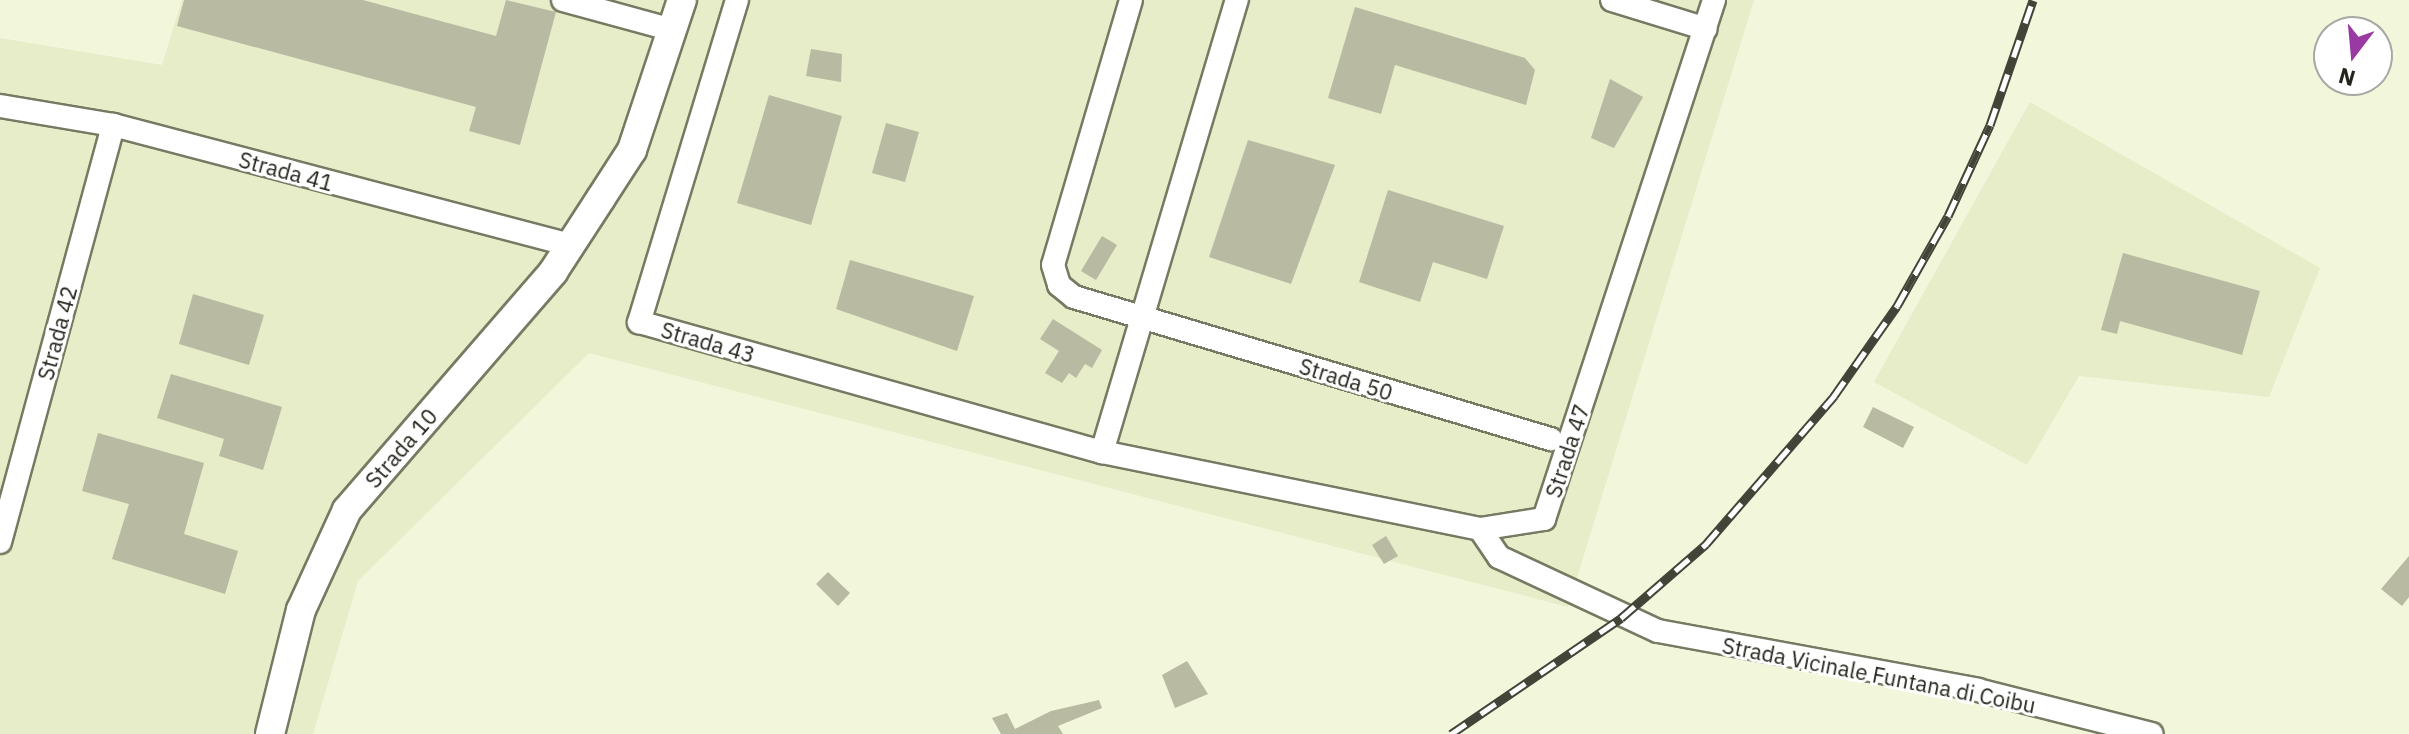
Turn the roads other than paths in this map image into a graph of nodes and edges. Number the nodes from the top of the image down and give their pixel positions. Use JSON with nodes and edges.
{"nodes":[{"id":1,"x":563,"y":0,"type":"edge"},
{"id":2,"x":682,"y":0,"type":"edge"},
{"id":3,"x":737,"y":0,"type":"edge"},
{"id":4,"x":1131,"y":0,"type":"edge"},
{"id":5,"x":1237,"y":0,"type":"edge"},
{"id":6,"x":1612,"y":0,"type":"edge"},
{"id":7,"x":1714,"y":0,"type":"edge"},
{"id":8,"x":662,"y":13,"type":"edge"},
{"id":9,"x":1706,"y":29,"type":"junction"},
{"id":10,"x":0,"y":106,"type":"edge"},
{"id":11,"x":113,"y":125,"type":"junction"},
{"id":12,"x":601,"y":198,"type":"junction"},
{"id":13,"x":571,"y":245,"type":"junction"},
{"id":14,"x":1142,"y":318,"type":"junction"},
{"id":15,"x":1551,"y":439,"type":"dead end"},
{"id":16,"x":1102,"y":452,"type":"junction"},
{"id":17,"x":1480,"y":529,"type":"junction"},
{"id":18,"x":0,"y":542,"type":"edge"},
{"id":19,"x":270,"y":734,"type":"edge"},
{"id":20,"x":2152,"y":734,"type":"edge"}],
"edges":[{"from":1,"to":8,"type":"street"},
{"from":2,"to":12,"type":"street","name":"Strada 10"},
{"from":3,"to":16,"type":"street","name":"Strada 43"},
{"from":4,"to":14,"type":"street","name":"Strada 50"},
{"from":5,"to":14,"type":"street"},
{"from":6,"to":9,"type":"street"},
{"from":7,"to":9,"type":"street","name":"Strada 47"},
{"from":8,"to":12,"type":"street","name":"Strada 10"},
{"from":9,"to":17,"type":"street","name":"Strada 47"},
{"from":10,"to":11,"type":"street","name":"Strada 41"},
{"from":11,"to":13,"type":"street","name":"Strada 41"},
{"from":11,"to":18,"type":"street","name":"Strada 42"},
{"from":12,"to":13,"type":"street","name":"Strada 10"},
{"from":13,"to":19,"type":"street","name":"Strada 10"},
{"from":14,"to":15,"type":"street","name":"Strada 50"},
{"from":14,"to":16,"type":"street"},
{"from":16,"to":17,"type":"street","name":"Strada 47"},
{"from":17,"to":20,"type":"street","name":"Strada Vicinale Funtana di Coibu"}]}
